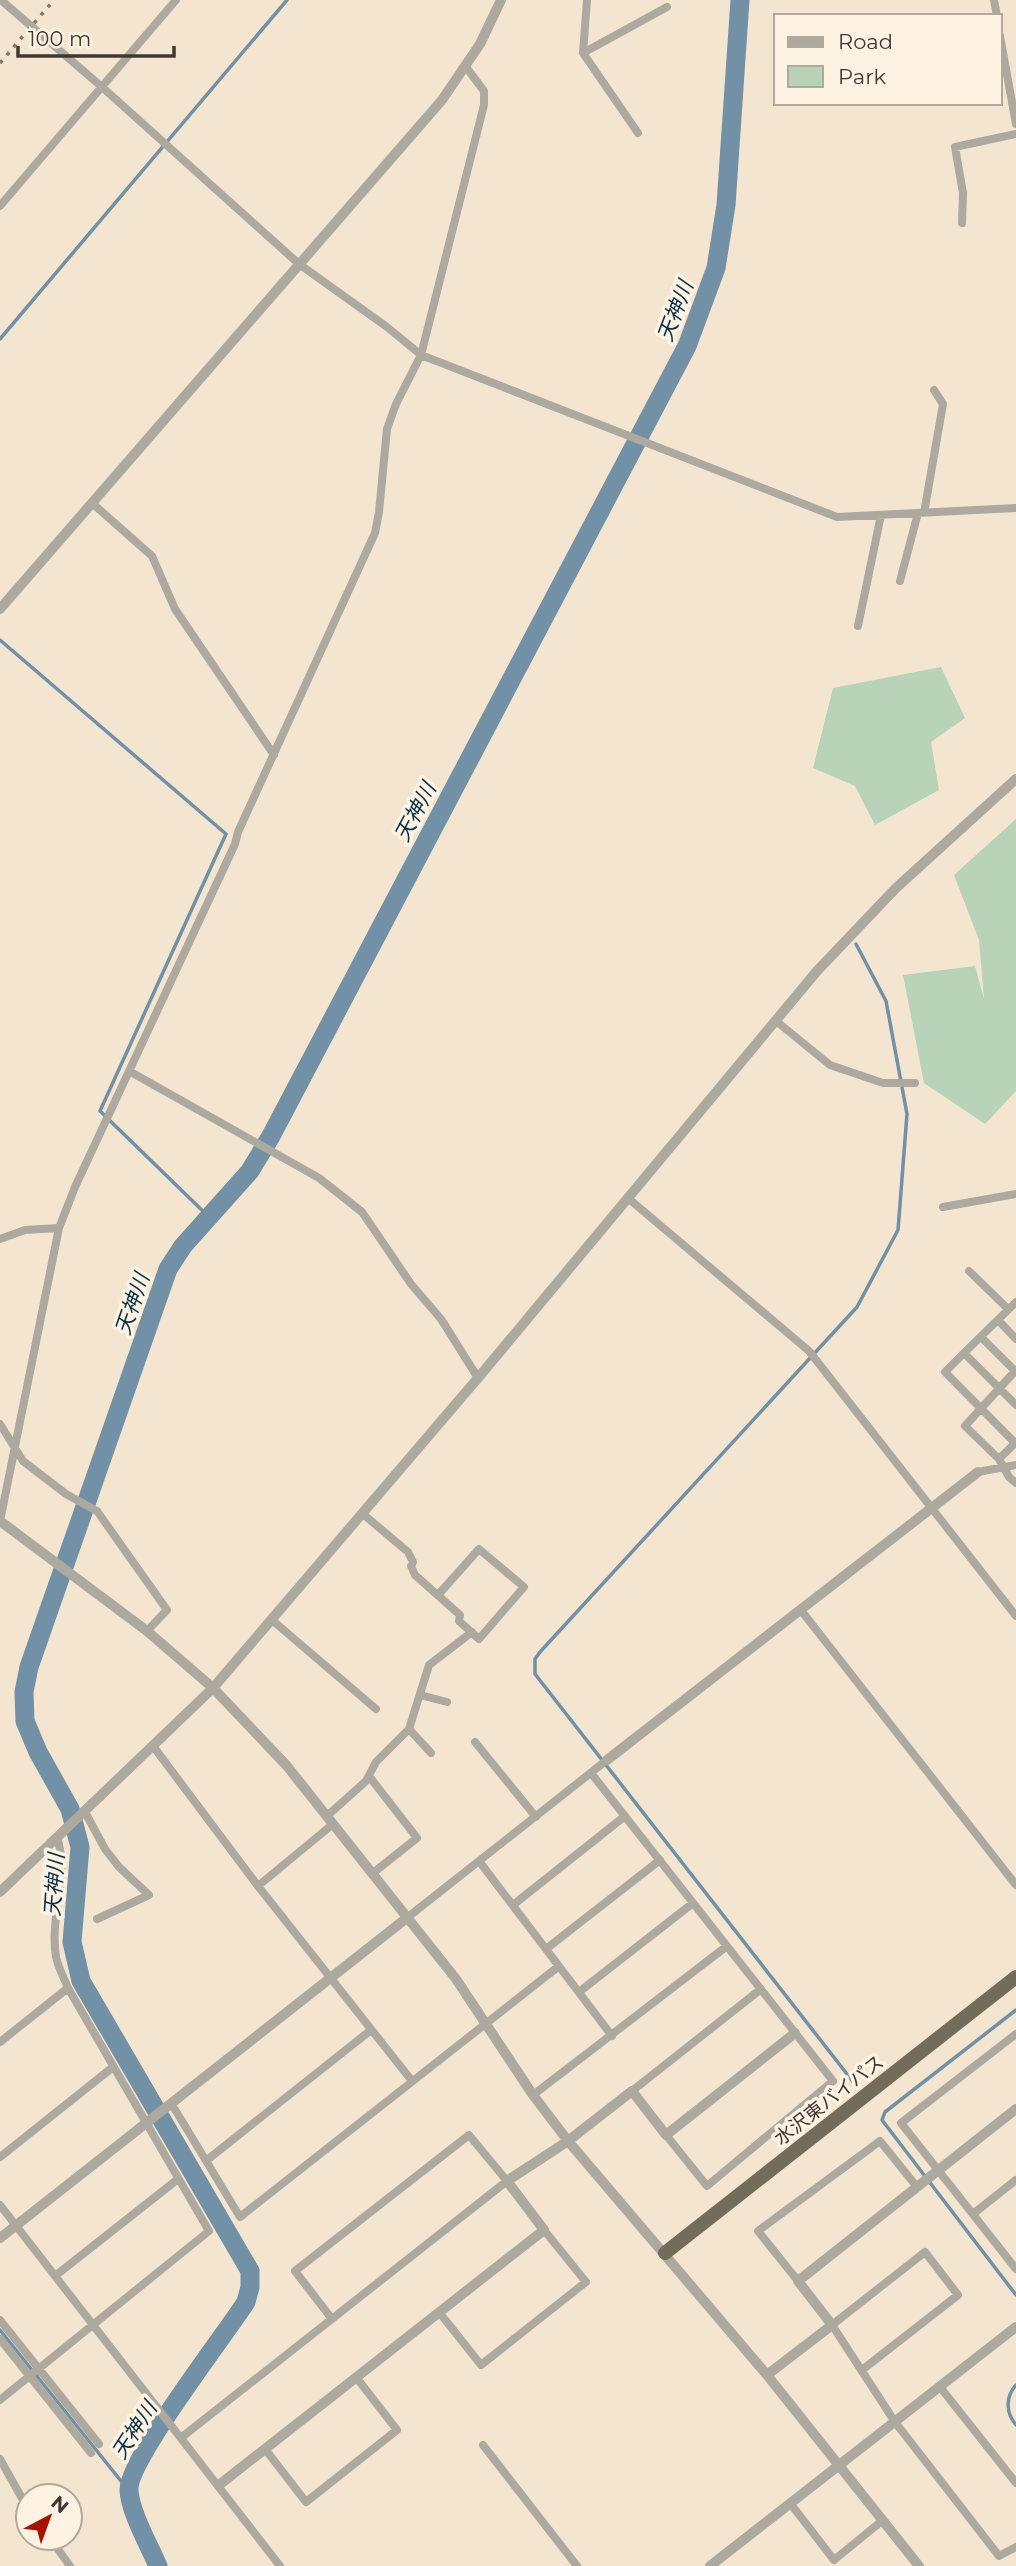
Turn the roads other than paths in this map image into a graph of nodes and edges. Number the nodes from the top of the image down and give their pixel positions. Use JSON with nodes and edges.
{"nodes":[{"id":1,"x":1,"y":0,"type":"edge"},
{"id":2,"x":176,"y":0,"type":"edge"},
{"id":3,"x":501,"y":0,"type":"edge"},
{"id":4,"x":587,"y":0,"type":"edge"},
{"id":5,"x":667,"y":7,"type":"dead end"},
{"id":6,"x":1002,"y":47,"type":"edge"},
{"id":7,"x":583,"y":53,"type":"junction"},
{"id":8,"x":466,"y":67,"type":"junction"},
{"id":9,"x":102,"y":87,"type":"junction"},
{"id":10,"x":1016,"y":124,"type":"edge"},
{"id":11,"x":638,"y":133,"type":"dead end"},
{"id":12,"x":1016,"y":134,"type":"edge"},
{"id":13,"x":0,"y":206,"type":"edge"},
{"id":14,"x":962,"y":223,"type":"dead end"},
{"id":15,"x":299,"y":264,"type":"junction"},
{"id":16,"x":421,"y":355,"type":"junction"},
{"id":17,"x":934,"y":390,"type":"dead end"},
{"id":18,"x":92,"y":503,"type":"junction"},
{"id":19,"x":1016,"y":508,"type":"edge"},
{"id":20,"x":921,"y":513,"type":"junction"},
{"id":21,"x":881,"y":515,"type":"junction"},
{"id":22,"x":900,"y":581,"type":"dead end"},
{"id":23,"x":0,"y":609,"type":"edge"},
{"id":24,"x":858,"y":626,"type":"dead end"},
{"id":25,"x":274,"y":755,"type":"junction"},
{"id":26,"x":1016,"y":779,"type":"edge"},
{"id":27,"x":776,"y":1021,"type":"junction"},
{"id":28,"x":128,"y":1071,"type":"junction"},
{"id":29,"x":915,"y":1083,"type":"dead end"},
{"id":30,"x":1016,"y":1194,"type":"edge"},
{"id":31,"x":629,"y":1199,"type":"junction"},
{"id":32,"x":943,"y":1207,"type":"dead end"},
{"id":33,"x":59,"y":1228,"type":"junction"},
{"id":34,"x":0,"y":1239,"type":"edge"},
{"id":35,"x":969,"y":1271,"type":"dead end"},
{"id":36,"x":1014,"y":1305,"type":"edge"},
{"id":37,"x":998,"y":1320,"type":"junction"},
{"id":38,"x":981,"y":1336,"type":"junction"},
{"id":39,"x":1016,"y":1339,"type":"edge"},
{"id":40,"x":964,"y":1353,"type":"junction"},
{"id":41,"x":1016,"y":1371,"type":"edge"},
{"id":42,"x":478,"y":1378,"type":"junction"},
{"id":43,"x":998,"y":1387,"type":"junction"},
{"id":44,"x":1016,"y":1405,"type":"edge"},
{"id":45,"x":981,"y":1408,"type":"junction"},
{"id":46,"x":0,"y":1424,"type":"edge"},
{"id":47,"x":1016,"y":1442,"type":"edge"},
{"id":48,"x":14,"y":1448,"type":"junction"},
{"id":49,"x":1001,"y":1463,"type":"junction"},
{"id":50,"x":1016,"y":1465,"type":"edge"},
{"id":51,"x":978,"y":1472,"type":"joint"},
{"id":52,"x":1016,"y":1483,"type":"edge"},
{"id":53,"x":931,"y":1507,"type":"junction"},
{"id":54,"x":363,"y":1514,"type":"junction"},
{"id":55,"x":0,"y":1521,"type":"edge"},
{"id":56,"x":438,"y":1595,"type":"junction"},
{"id":57,"x":800,"y":1609,"type":"junction"},
{"id":58,"x":1016,"y":1616,"type":"edge"},
{"id":59,"x":272,"y":1620,"type":"junction"},
{"id":60,"x":147,"y":1631,"type":"junction"},
{"id":61,"x":472,"y":1632,"type":"junction"},
{"id":62,"x":213,"y":1688,"type":"junction"},
{"id":63,"x":421,"y":1695,"type":"junction"},
{"id":64,"x":447,"y":1702,"type":"dead end"},
{"id":65,"x":376,"y":1709,"type":"dead end"},
{"id":66,"x":409,"y":1729,"type":"junction"},
{"id":67,"x":475,"y":1742,"type":"dead end"},
{"id":68,"x":153,"y":1746,"type":"junction"},
{"id":69,"x":431,"y":1753,"type":"dead end"},
{"id":70,"x":603,"y":1763,"type":"joint"},
{"id":71,"x":591,"y":1773,"type":"junction"},
{"id":72,"x":369,"y":1776,"type":"junction"},
{"id":73,"x":85,"y":1812,"type":"junction"},
{"id":74,"x":536,"y":1816,"type":"junction"},
{"id":75,"x":625,"y":1816,"type":"junction"},
{"id":76,"x":330,"y":1820,"type":"junction"},
{"id":77,"x":57,"y":1837,"type":"junction"},
{"id":78,"x":660,"y":1860,"type":"junction"},
{"id":79,"x":480,"y":1861,"type":"junction"},
{"id":80,"x":373,"y":1873,"type":"junction"},
{"id":81,"x":1016,"y":1885,"type":"edge"},
{"id":82,"x":258,"y":1886,"type":"junction"},
{"id":83,"x":0,"y":1892,"type":"edge"},
{"id":84,"x":693,"y":1903,"type":"junction"},
{"id":85,"x":513,"y":1905,"type":"junction"},
{"id":86,"x":408,"y":1917,"type":"junction"},
{"id":87,"x":97,"y":1919,"type":"dead end"},
{"id":88,"x":727,"y":1946,"type":"junction"},
{"id":89,"x":546,"y":1949,"type":"junction"},
{"id":90,"x":559,"y":1966,"type":"junction"},
{"id":91,"x":1016,"y":1977,"type":"edge"},
{"id":92,"x":331,"y":1978,"type":"junction"},
{"id":93,"x":68,"y":1988,"type":"junction"},
{"id":94,"x":761,"y":1989,"type":"junction"},
{"id":95,"x":579,"y":1993,"type":"junction"},
{"id":96,"x":487,"y":2023,"type":"junction"},
{"id":97,"x":371,"y":2030,"type":"junction"},
{"id":98,"x":796,"y":2033,"type":"junction"},
{"id":99,"x":1016,"y":2034,"type":"edge"},
{"id":100,"x":612,"y":2036,"type":"junction"},
{"id":101,"x":0,"y":2042,"type":"edge"},
{"id":102,"x":113,"y":2067,"type":"junction"},
{"id":103,"x":412,"y":2081,"type":"junction"},
{"id":104,"x":632,"y":2091,"type":"junction"},
{"id":105,"x":533,"y":2095,"type":"junction"},
{"id":106,"x":171,"y":2103,"type":"junction"},
{"id":107,"x":1016,"y":2109,"type":"edge"},
{"id":108,"x":146,"y":2122,"type":"junction"},
{"id":109,"x":666,"y":2135,"type":"junction"},
{"id":110,"x":568,"y":2141,"type":"junction"},
{"id":111,"x":0,"y":2157,"type":"edge"},
{"id":112,"x":207,"y":2160,"type":"junction"},
{"id":113,"x":939,"y":2170,"type":"junction"},
{"id":114,"x":178,"y":2179,"type":"junction"},
{"id":115,"x":1016,"y":2180,"type":"edge"},
{"id":116,"x":507,"y":2181,"type":"junction"},
{"id":117,"x":917,"y":2187,"type":"junction"},
{"id":118,"x":0,"y":2205,"type":"edge"},
{"id":119,"x":973,"y":2214,"type":"junction"},
{"id":120,"x":16,"y":2226,"type":"junction"},
{"id":121,"x":544,"y":2230,"type":"junction"},
{"id":122,"x":0,"y":2238,"type":"edge"},
{"id":123,"x":1016,"y":2250,"type":"edge"},
{"id":124,"x":665,"y":2253,"type":"junction"},
{"id":125,"x":1006,"y":2257,"type":"junction"},
{"id":126,"x":1016,"y":2269,"type":"edge"},
{"id":127,"x":55,"y":2276,"type":"junction"},
{"id":128,"x":798,"y":2281,"type":"junction"},
{"id":129,"x":439,"y":2312,"type":"junction"},
{"id":130,"x":332,"y":2319,"type":"junction"},
{"id":131,"x":0,"y":2320,"type":"edge"},
{"id":132,"x":94,"y":2325,"type":"junction"},
{"id":133,"x":832,"y":2325,"type":"junction"},
{"id":134,"x":1016,"y":2327,"type":"edge"},
{"id":135,"x":0,"y":2339,"type":"edge"},
{"id":136,"x":39,"y":2370,"type":"junction"},
{"id":137,"x":862,"y":2370,"type":"junction"},
{"id":138,"x":767,"y":2375,"type":"junction"},
{"id":139,"x":30,"y":2377,"type":"junction"},
{"id":140,"x":356,"y":2377,"type":"junction"},
{"id":141,"x":940,"y":2387,"type":"junction"},
{"id":142,"x":0,"y":2400,"type":"edge"},
{"id":143,"x":895,"y":2422,"type":"junction"},
{"id":144,"x":182,"y":2437,"type":"junction"},
{"id":145,"x":99,"y":2444,"type":"dead end"},
{"id":146,"x":483,"y":2445,"type":"dead end"},
{"id":147,"x":265,"y":2449,"type":"junction"},
{"id":148,"x":91,"y":2453,"type":"dead end"},
{"id":149,"x":0,"y":2459,"type":"edge"},
{"id":150,"x":838,"y":2466,"type":"junction"},
{"id":151,"x":1016,"y":2483,"type":"edge"},
{"id":152,"x":14,"y":2484,"type":"edge"},
{"id":153,"x":219,"y":2485,"type":"junction"},
{"id":154,"x":790,"y":2503,"type":"junction"},
{"id":155,"x":883,"y":2520,"type":"junction"},
{"id":156,"x":1016,"y":2547,"type":"edge"},
{"id":157,"x":280,"y":2566,"type":"edge"},
{"id":158,"x":577,"y":2566,"type":"edge"},
{"id":159,"x":710,"y":2566,"type":"edge"},
{"id":160,"x":919,"y":2566,"type":"edge"}],
"edges":[{"from":1,"to":9,"type":"street"},
{"from":2,"to":9,"type":"street"},
{"from":3,"to":8,"type":"street"},
{"from":4,"to":7,"type":"street"},
{"from":5,"to":7,"type":"street"},
{"from":6,"to":10,"type":"street"},
{"from":7,"to":11,"type":"street"},
{"from":8,"to":15,"type":"street"},
{"from":8,"to":16,"type":"street"},
{"from":9,"to":13,"type":"street"},
{"from":9,"to":15,"type":"street"},
{"from":12,"to":14,"type":"street"},
{"from":15,"to":16,"type":"street"},
{"from":15,"to":18,"type":"street"},
{"from":16,"to":21,"type":"street"},
{"from":16,"to":25,"type":"street"},
{"from":17,"to":20,"type":"street"},
{"from":18,"to":23,"type":"street"},
{"from":18,"to":25,"type":"street"},
{"from":19,"to":20,"type":"street"},
{"from":20,"to":21,"type":"street"},
{"from":20,"to":22,"type":"street"},
{"from":21,"to":24,"type":"street"},
{"from":25,"to":28,"type":"street"},
{"from":26,"to":27,"type":"street"},
{"from":27,"to":29,"type":"street"},
{"from":27,"to":31,"type":"street"},
{"from":28,"to":33,"type":"street"},
{"from":28,"to":42,"type":"street"},
{"from":30,"to":32,"type":"street"},
{"from":31,"to":42,"type":"street"},
{"from":31,"to":53,"type":"street"},
{"from":33,"to":34,"type":"street"},
{"from":33,"to":48,"type":"street"},
{"from":35,"to":36,"type":"street"},
{"from":36,"to":37,"type":"street"},
{"from":37,"to":38,"type":"street"},
{"from":37,"to":39,"type":"street"},
{"from":38,"to":40,"type":"street"},
{"from":38,"to":41,"type":"street"},
{"from":40,"to":43,"type":"street"},
{"from":40,"to":45,"type":"street"},
{"from":41,"to":43,"type":"street"},
{"from":42,"to":54,"type":"street"},
{"from":43,"to":44,"type":"street"},
{"from":43,"to":45,"type":"street"},
{"from":45,"to":47,"type":"street"},
{"from":45,"to":49,"type":"street"},
{"from":46,"to":48,"type":"street"},
{"from":47,"to":49,"type":"street"},
{"from":48,"to":55,"type":"street"},
{"from":48,"to":60,"type":"street"},
{"from":49,"to":50,"type":"street"},
{"from":49,"to":51,"type":"street"},
{"from":49,"to":52,"type":"street"},
{"from":51,"to":53,"type":"street"},
{"from":53,"to":57,"type":"street"},
{"from":53,"to":58,"type":"street"},
{"from":54,"to":56,"type":"street"},
{"from":54,"to":59,"type":"street"},
{"from":55,"to":60,"type":"street"},
{"from":56,"to":61,"type":"street"},
{"from":56,"to":61,"type":"street"},
{"from":57,"to":70,"type":"street"},
{"from":57,"to":81,"type":"street"},
{"from":59,"to":62,"type":"street"},
{"from":59,"to":65,"type":"street"},
{"from":60,"to":62,"type":"street"},
{"from":61,"to":63,"type":"street"},
{"from":62,"to":68,"type":"street"},
{"from":62,"to":76,"type":"street"},
{"from":63,"to":64,"type":"street"},
{"from":63,"to":66,"type":"street"},
{"from":66,"to":69,"type":"street"},
{"from":66,"to":72,"type":"street"},
{"from":67,"to":74,"type":"street"},
{"from":68,"to":73,"type":"street"},
{"from":68,"to":82,"type":"street"},
{"from":70,"to":71,"type":"street"},
{"from":71,"to":74,"type":"street"},
{"from":71,"to":75,"type":"street"},
{"from":72,"to":76,"type":"street"},
{"from":72,"to":80,"type":"street"},
{"from":73,"to":77,"type":"street"},
{"from":73,"to":87,"type":"street"},
{"from":74,"to":79,"type":"street"},
{"from":75,"to":78,"type":"street"},
{"from":75,"to":85,"type":"street"},
{"from":76,"to":80,"type":"street"},
{"from":76,"to":82,"type":"street"},
{"from":77,"to":83,"type":"street"},
{"from":77,"to":93,"type":"street"},
{"from":78,"to":84,"type":"street"},
{"from":78,"to":89,"type":"street"},
{"from":79,"to":85,"type":"street"},
{"from":79,"to":86,"type":"street"},
{"from":80,"to":86,"type":"street"},
{"from":82,"to":92,"type":"street"},
{"from":84,"to":88,"type":"street"},
{"from":84,"to":95,"type":"street"},
{"from":85,"to":89,"type":"street"},
{"from":86,"to":92,"type":"street"},
{"from":86,"to":96,"type":"street"},
{"from":88,"to":94,"type":"street"},
{"from":88,"to":100,"type":"street"},
{"from":89,"to":90,"type":"street"},
{"from":90,"to":95,"type":"street"},
{"from":90,"to":96,"type":"street"},
{"from":91,"to":124,"type":"highway","name":"水沢東バイパス"},
{"from":92,"to":97,"type":"street"},
{"from":92,"to":106,"type":"street"},
{"from":93,"to":101,"type":"street"},
{"from":93,"to":102,"type":"street"},
{"from":94,"to":98,"type":"street"},
{"from":94,"to":104,"type":"street"},
{"from":95,"to":100,"type":"street"},
{"from":96,"to":103,"type":"street"},
{"from":96,"to":105,"type":"street"},
{"from":97,"to":103,"type":"street"},
{"from":97,"to":112,"type":"street"},
{"from":98,"to":109,"type":"street"},
{"from":98,"to":109,"type":"street"},
{"from":99,"to":113,"type":"street"},
{"from":100,"to":105,"type":"street"},
{"from":102,"to":108,"type":"street"},
{"from":102,"to":111,"type":"street"},
{"from":103,"to":112,"type":"street"},
{"from":104,"to":109,"type":"street"},
{"from":104,"to":110,"type":"street"},
{"from":105,"to":110,"type":"street"},
{"from":106,"to":108,"type":"street"},
{"from":106,"to":112,"type":"street"},
{"from":107,"to":113,"type":"street"},
{"from":108,"to":114,"type":"street"},
{"from":108,"to":120,"type":"street"},
{"from":110,"to":116,"type":"street"},
{"from":110,"to":124,"type":"street"},
{"from":113,"to":117,"type":"street"},
{"from":113,"to":119,"type":"street"},
{"from":114,"to":127,"type":"street"},
{"from":114,"to":132,"type":"street"},
{"from":115,"to":119,"type":"street"},
{"from":116,"to":121,"type":"street"},
{"from":116,"to":130,"type":"street"},
{"from":116,"to":130,"type":"street"},
{"from":117,"to":128,"type":"street"},
{"from":117,"to":128,"type":"street"},
{"from":118,"to":120,"type":"street"},
{"from":119,"to":125,"type":"street"},
{"from":120,"to":122,"type":"street"},
{"from":120,"to":127,"type":"street"},
{"from":121,"to":129,"type":"street"},
{"from":121,"to":129,"type":"street"},
{"from":123,"to":125,"type":"street"},
{"from":124,"to":138,"type":"street"},
{"from":125,"to":126,"type":"street"},
{"from":127,"to":132,"type":"street"},
{"from":128,"to":133,"type":"street"},
{"from":129,"to":140,"type":"street"},
{"from":130,"to":144,"type":"street"},
{"from":131,"to":136,"type":"street"},
{"from":132,"to":136,"type":"street"},
{"from":132,"to":144,"type":"street"},
{"from":133,"to":137,"type":"street"},
{"from":133,"to":137,"type":"street"},
{"from":133,"to":138,"type":"street"},
{"from":134,"to":141,"type":"street"},
{"from":135,"to":139,"type":"street"},
{"from":136,"to":139,"type":"street"},
{"from":136,"to":145,"type":"street"},
{"from":137,"to":143,"type":"street"},
{"from":138,"to":150,"type":"street"},
{"from":139,"to":142,"type":"street"},
{"from":139,"to":148,"type":"street"},
{"from":140,"to":147,"type":"street"},
{"from":140,"to":147,"type":"street"},
{"from":141,"to":143,"type":"street"},
{"from":141,"to":151,"type":"street"},
{"from":143,"to":150,"type":"street"},
{"from":143,"to":156,"type":"street"},
{"from":144,"to":153,"type":"street"},
{"from":146,"to":158,"type":"street"},
{"from":147,"to":153,"type":"street"},
{"from":149,"to":152,"type":"street"},
{"from":150,"to":154,"type":"street"},
{"from":150,"to":155,"type":"street"},
{"from":153,"to":157,"type":"street"},
{"from":154,"to":155,"type":"street"},
{"from":154,"to":159,"type":"street"},
{"from":155,"to":160,"type":"street"}]}
